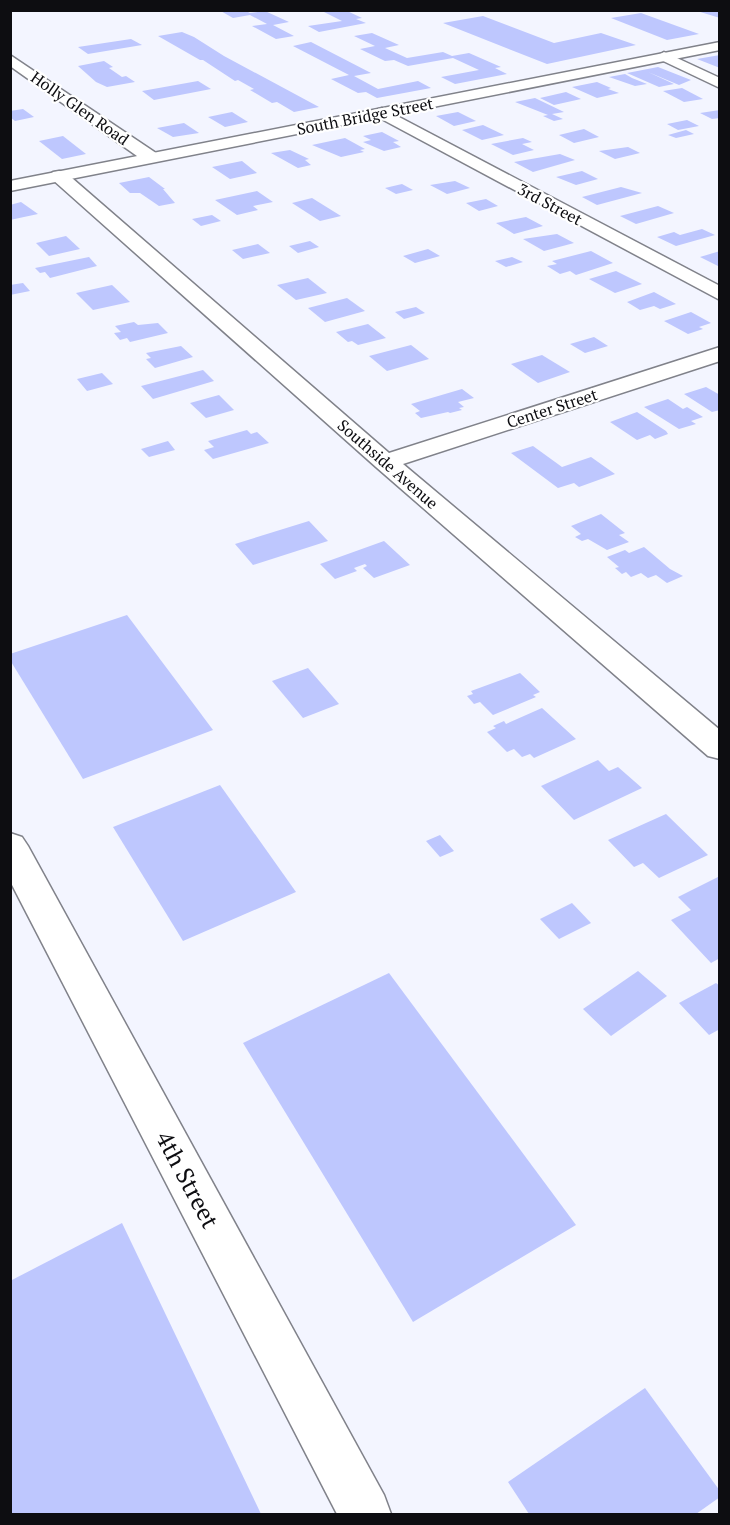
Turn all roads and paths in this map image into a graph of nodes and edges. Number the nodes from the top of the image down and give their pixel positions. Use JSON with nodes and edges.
{"nodes":[{"id":1,"x":720,"y":46,"type":"edge"},
{"id":2,"x":664,"y":56,"type":"junction"},
{"id":3,"x":10,"y":59,"type":"edge"},
{"id":4,"x":720,"y":84,"type":"edge"},
{"id":5,"x":382,"y":112,"type":"junction"},
{"id":6,"x":150,"y":157,"type":"junction"},
{"id":7,"x":59,"y":176,"type":"junction"},
{"id":8,"x":10,"y":186,"type":"edge"},
{"id":9,"x":720,"y":294,"type":"edge"},
{"id":10,"x":720,"y":354,"type":"edge"},
{"id":11,"x":385,"y":462,"type":"junction"},
{"id":12,"x":720,"y":748,"type":"edge"},
{"id":13,"x":10,"y":846,"type":"edge"},
{"id":14,"x":365,"y":1515,"type":"edge"}],
"edges":[{"from":1,"to":2,"type":"street","name":"South Bridge Street"},
{"from":2,"to":4,"type":"street"},
{"from":2,"to":5,"type":"street","name":"South Bridge Street"},
{"from":3,"to":6,"type":"street","name":"Holly Glen Road"},
{"from":5,"to":6,"type":"street","name":"South Bridge Street"},
{"from":5,"to":9,"type":"street","name":"3rd Street"},
{"from":6,"to":7,"type":"street","name":"South Bridge Street"},
{"from":7,"to":8,"type":"street","name":"South Bridge Street"},
{"from":7,"to":11,"type":"street","name":"Southside Avenue"},
{"from":10,"to":11,"type":"street","name":"Center Street"},
{"from":11,"to":12,"type":"street","name":"Southside Avenue"},
{"from":13,"to":14,"type":"street","name":"4th Street"}]}
